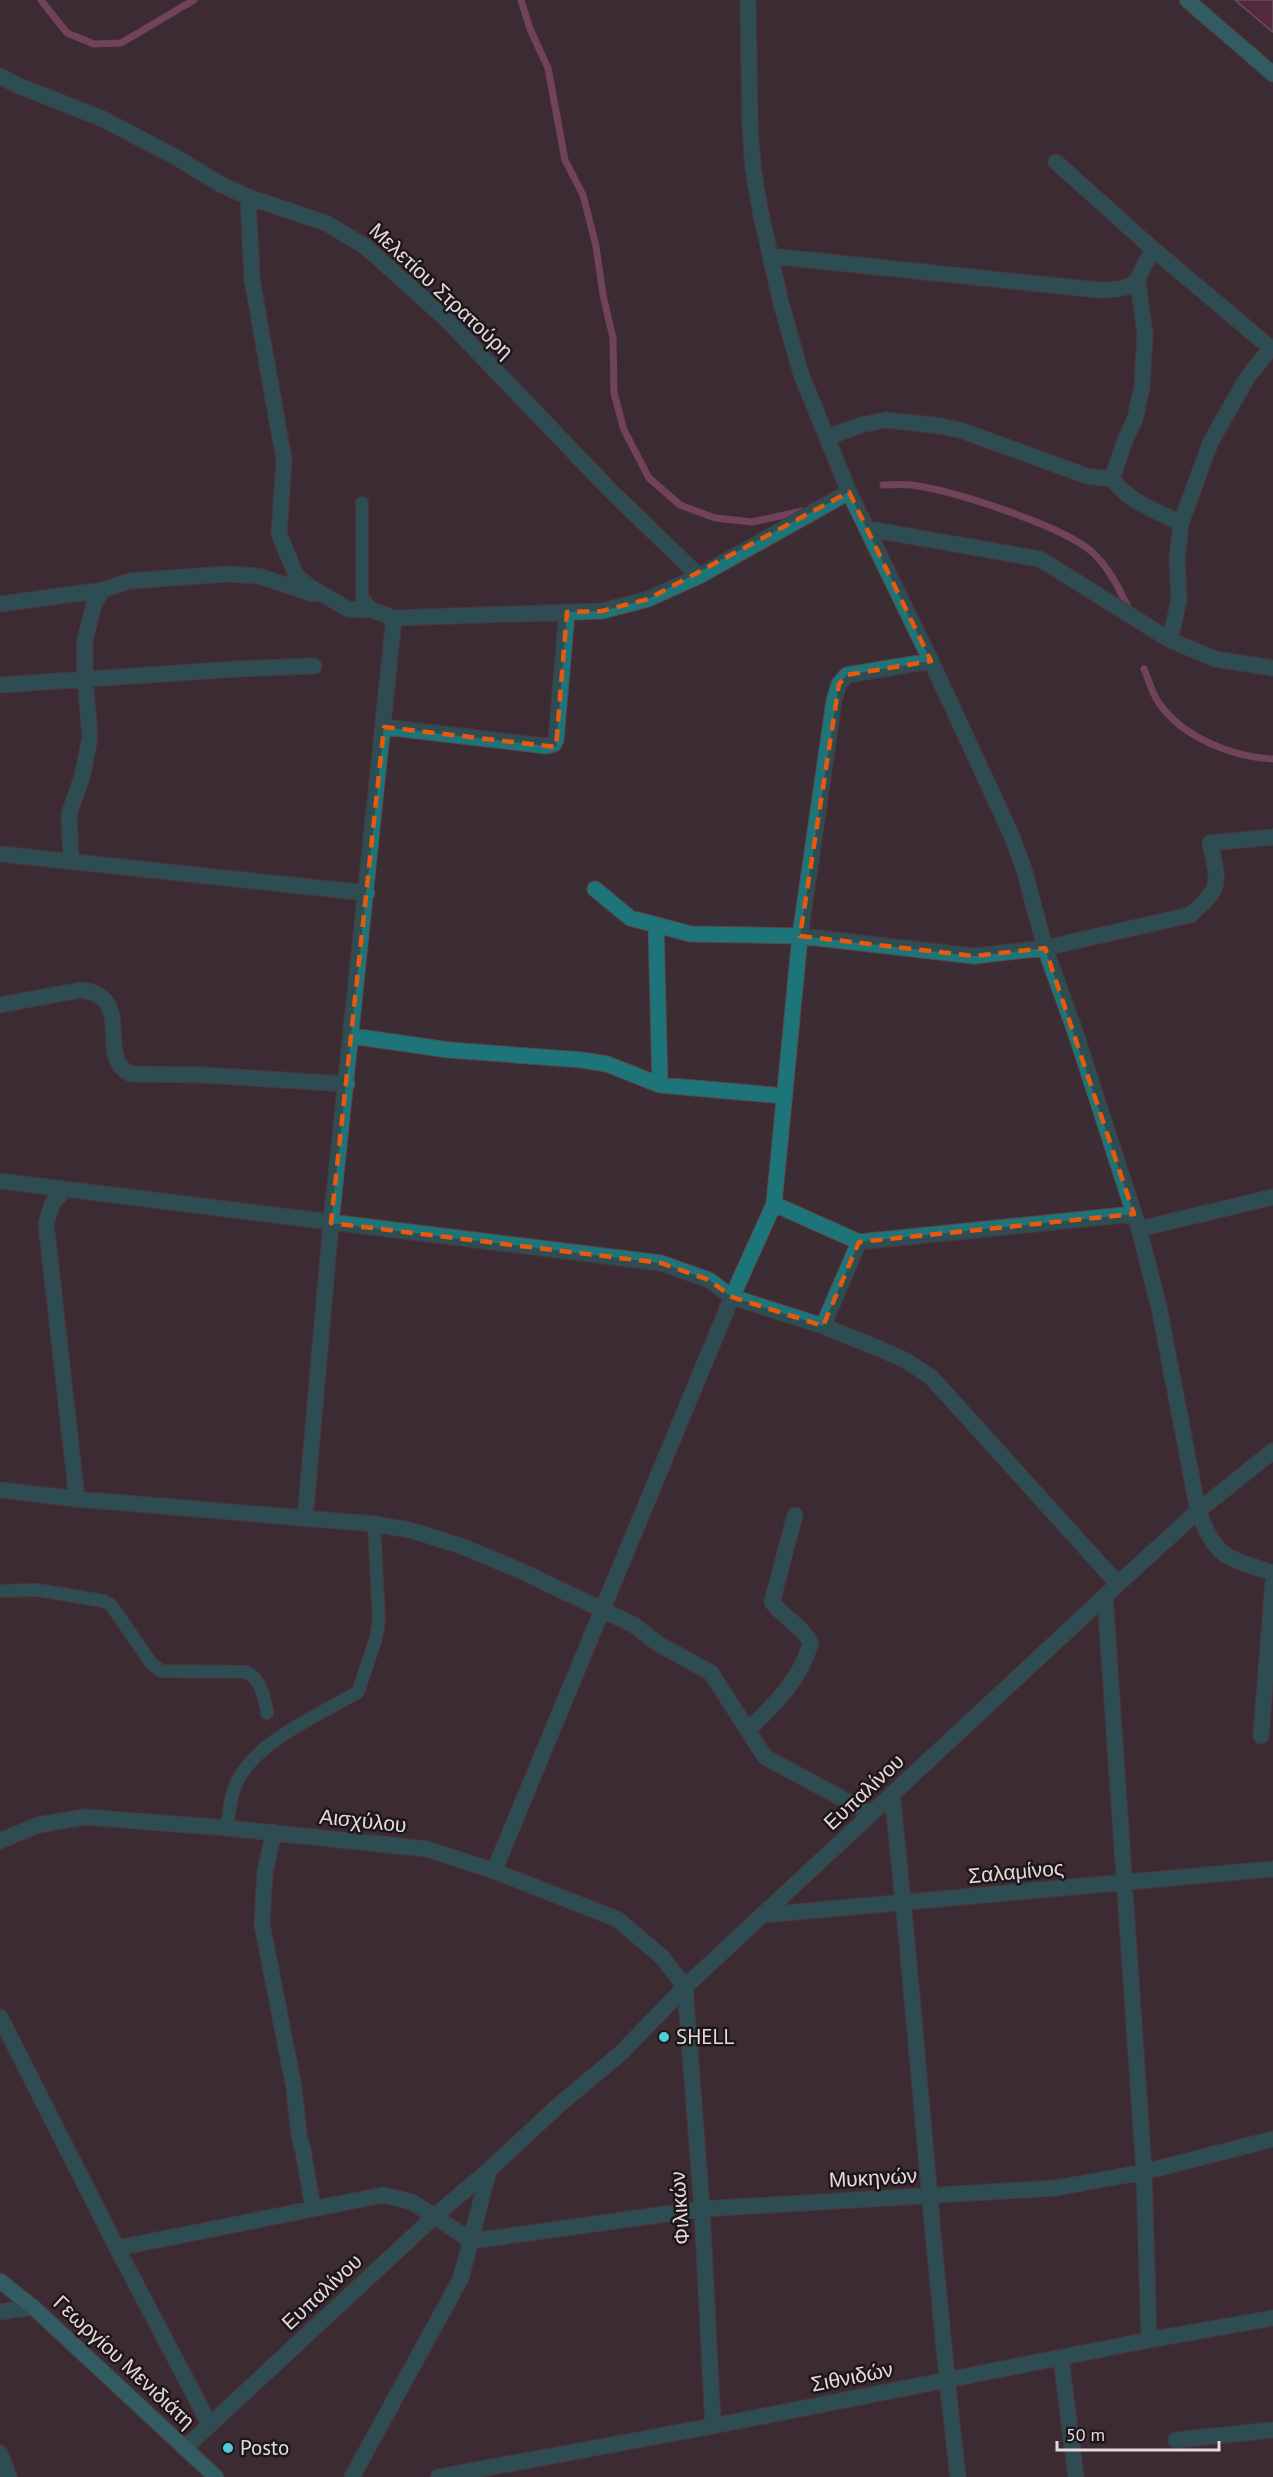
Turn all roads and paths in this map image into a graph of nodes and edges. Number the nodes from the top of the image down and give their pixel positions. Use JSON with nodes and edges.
{"nodes":[{"id":1,"x":748,"y":0,"type":"edge"},
{"id":2,"x":1188,"y":0,"type":"edge"},
{"id":3,"x":1273,"y":74,"type":"edge"},
{"id":4,"x":0,"y":76,"type":"edge"},
{"id":5,"x":1056,"y":162,"type":"dead end"},
{"id":6,"x":248,"y":197,"type":"junction"},
{"id":7,"x":1153,"y":249,"type":"junction"},
{"id":8,"x":771,"y":255,"type":"junction"},
{"id":9,"x":1138,"y":282,"type":"junction"},
{"id":10,"x":1272,"y":349,"type":"edge"},
{"id":11,"x":828,"y":437,"type":"junction"},
{"id":12,"x":1112,"y":479,"type":"junction"},
{"id":13,"x":849,"y":492,"type":"junction"},
{"id":14,"x":362,"y":503,"type":"dead end"},
{"id":15,"x":1181,"y":524,"type":"junction"},
{"id":16,"x":869,"y":529,"type":"junction"},
{"id":17,"x":699,"y":576,"type":"junction"},
{"id":18,"x":103,"y":590,"type":"junction"},
{"id":19,"x":330,"y":600,"type":"junction"},
{"id":20,"x":0,"y":604,"type":"edge"},
{"id":21,"x":372,"y":610,"type":"junction"},
{"id":22,"x":567,"y":612,"type":"junction"},
{"id":23,"x":394,"y":618,"type":"junction"},
{"id":24,"x":1170,"y":640,"type":"junction"},
{"id":25,"x":932,"y":661,"type":"junction"},
{"id":26,"x":314,"y":666,"type":"dead end"},
{"id":27,"x":1273,"y":668,"type":"edge"},
{"id":28,"x":85,"y":678,"type":"junction"},
{"id":29,"x":0,"y":685,"type":"edge"},
{"id":30,"x":384,"y":727,"type":"junction"},
{"id":31,"x":1273,"y":837,"type":"edge"},
{"id":32,"x":0,"y":854,"type":"edge"},
{"id":33,"x":71,"y":861,"type":"junction"},
{"id":34,"x":595,"y":889,"type":"dead end"},
{"id":35,"x":367,"y":893,"type":"junction"},
{"id":36,"x":656,"y":926,"type":"junction"},
{"id":37,"x":801,"y":936,"type":"junction"},
{"id":38,"x":1045,"y":948,"type":"junction"},
{"id":39,"x":0,"y":1005,"type":"edge"},
{"id":40,"x":352,"y":1036,"type":"junction"},
{"id":41,"x":347,"y":1084,"type":"junction"},
{"id":42,"x":660,"y":1085,"type":"junction"},
{"id":43,"x":785,"y":1096,"type":"junction"},
{"id":44,"x":0,"y":1181,"type":"edge"},
{"id":45,"x":65,"y":1189,"type":"junction"},
{"id":46,"x":1273,"y":1197,"type":"edge"},
{"id":47,"x":774,"y":1203,"type":"junction"},
{"id":48,"x":1137,"y":1221,"type":"junction"},
{"id":49,"x":331,"y":1223,"type":"junction"},
{"id":50,"x":860,"y":1242,"type":"junction"},
{"id":51,"x":732,"y":1297,"type":"junction"},
{"id":52,"x":823,"y":1326,"type":"junction"},
{"id":53,"x":1273,"y":1451,"type":"edge"},
{"id":54,"x":0,"y":1490,"type":"edge"},
{"id":55,"x":77,"y":1499,"type":"junction"},
{"id":56,"x":1198,"y":1511,"type":"junction"},
{"id":57,"x":795,"y":1515,"type":"dead end"},
{"id":58,"x":305,"y":1519,"type":"junction"},
{"id":59,"x":374,"y":1524,"type":"junction"},
{"id":60,"x":1273,"y":1573,"type":"edge"},
{"id":61,"x":1273,"y":1583,"type":"edge"},
{"id":62,"x":1118,"y":1584,"type":"junction"},
{"id":63,"x":0,"y":1591,"type":"edge"},
{"id":64,"x":1105,"y":1596,"type":"junction"},
{"id":65,"x":603,"y":1611,"type":"junction"},
{"id":66,"x":267,"y":1713,"type":"dead end"},
{"id":67,"x":749,"y":1729,"type":"junction"},
{"id":68,"x":1261,"y":1736,"type":"dead end"},
{"id":69,"x":892,"y":1794,"type":"junction"},
{"id":70,"x":871,"y":1814,"type":"junction"},
{"id":71,"x":227,"y":1828,"type":"junction"},
{"id":72,"x":274,"y":1832,"type":"junction"},
{"id":73,"x":0,"y":1841,"type":"edge"},
{"id":74,"x":1273,"y":1869,"type":"edge"},
{"id":75,"x":494,"y":1871,"type":"junction"},
{"id":76,"x":1122,"y":1884,"type":"junction"},
{"id":77,"x":904,"y":1903,"type":"junction"},
{"id":78,"x":762,"y":1915,"type":"junction"},
{"id":79,"x":685,"y":1988,"type":"junction"},
{"id":80,"x":0,"y":2017,"type":"edge"},
{"id":81,"x":1273,"y":2139,"type":"edge"},
{"id":82,"x":489,"y":2170,"type":"junction"},
{"id":83,"x":1143,"y":2172,"type":"junction"},
{"id":84,"x":928,"y":2196,"type":"junction"},
{"id":85,"x":313,"y":2208,"type":"junction"},
{"id":86,"x":702,"y":2209,"type":"junction"},
{"id":87,"x":435,"y":2216,"type":"junction"},
{"id":88,"x":472,"y":2241,"type":"junction"},
{"id":89,"x":117,"y":2248,"type":"junction"},
{"id":90,"x":0,"y":2282,"type":"edge"},
{"id":91,"x":33,"y":2307,"type":"junction"},
{"id":92,"x":0,"y":2312,"type":"edge"},
{"id":93,"x":1273,"y":2318,"type":"edge"},
{"id":94,"x":1149,"y":2340,"type":"junction"},
{"id":95,"x":1061,"y":2359,"type":"junction"},
{"id":96,"x":947,"y":2380,"type":"junction"},
{"id":97,"x":210,"y":2425,"type":"junction"},
{"id":98,"x":713,"y":2426,"type":"junction"},
{"id":99,"x":1273,"y":2430,"type":"edge"},
{"id":100,"x":1176,"y":2440,"type":"dead end"},
{"id":101,"x":186,"y":2448,"type":"junction"},
{"id":102,"x":0,"y":2453,"type":"edge"},
{"id":103,"x":9,"y":2477,"type":"edge"},
{"id":104,"x":216,"y":2477,"type":"edge"},
{"id":105,"x":351,"y":2477,"type":"edge"},
{"id":106,"x":438,"y":2477,"type":"edge"},
{"id":107,"x":958,"y":2477,"type":"edge"},
{"id":108,"x":1076,"y":2477,"type":"edge"}],
"edges":[{"from":1,"to":8,"type":"street"},
{"from":2,"to":3,"type":"main road"},
{"from":4,"to":6,"type":"street","name":"Μελετίου Στρατούρη"},
{"from":5,"to":7,"type":"street"},
{"from":6,"to":17,"type":"street","name":"Μελετίου Στρατούρη"},
{"from":6,"to":19,"type":"street"},
{"from":7,"to":9,"type":"street"},
{"from":7,"to":10,"type":"street"},
{"from":8,"to":9,"type":"street"},
{"from":8,"to":11,"type":"street"},
{"from":9,"to":12,"type":"street"},
{"from":10,"to":15,"type":"street"},
{"from":11,"to":12,"type":"street"},
{"from":11,"to":13,"type":"street"},
{"from":12,"to":15,"type":"street"},
{"from":13,"to":16,"type":"street"},
{"from":13,"to":17,"type":"street"},
{"from":14,"to":21,"type":"lane"},
{"from":15,"to":24,"type":"street"},
{"from":16,"to":24,"type":"street"},
{"from":16,"to":25,"type":"street"},
{"from":17,"to":22,"type":"street"},
{"from":18,"to":19,"type":"street"},
{"from":18,"to":20,"type":"street"},
{"from":18,"to":28,"type":"street"},
{"from":19,"to":21,"type":"street"},
{"from":21,"to":23,"type":"street"},
{"from":22,"to":23,"type":"street"},
{"from":22,"to":30,"type":"street"},
{"from":23,"to":30,"type":"street"},
{"from":24,"to":27,"type":"street"},
{"from":25,"to":37,"type":"street"},
{"from":25,"to":38,"type":"street"},
{"from":26,"to":28,"type":"street"},
{"from":28,"to":29,"type":"street"},
{"from":28,"to":33,"type":"street"},
{"from":30,"to":35,"type":"street"},
{"from":31,"to":38,"type":"street"},
{"from":32,"to":33,"type":"street"},
{"from":33,"to":35,"type":"street"},
{"from":34,"to":36,"type":"street"},
{"from":35,"to":40,"type":"street"},
{"from":36,"to":37,"type":"street"},
{"from":36,"to":42,"type":"street"},
{"from":37,"to":38,"type":"street"},
{"from":37,"to":43,"type":"street"},
{"from":38,"to":48,"type":"street"},
{"from":39,"to":41,"type":"street"},
{"from":40,"to":41,"type":"street"},
{"from":40,"to":42,"type":"street"},
{"from":41,"to":49,"type":"street"},
{"from":42,"to":43,"type":"street"},
{"from":43,"to":47,"type":"street"},
{"from":44,"to":45,"type":"street"},
{"from":45,"to":49,"type":"street"},
{"from":45,"to":55,"type":"street"},
{"from":46,"to":48,"type":"street"},
{"from":47,"to":50,"type":"street"},
{"from":47,"to":51,"type":"street"},
{"from":48,"to":50,"type":"street"},
{"from":48,"to":56,"type":"street"},
{"from":49,"to":51,"type":"street"},
{"from":49,"to":58,"type":"street"},
{"from":50,"to":52,"type":"street"},
{"from":51,"to":52,"type":"street"},
{"from":51,"to":65,"type":"street"},
{"from":52,"to":62,"type":"street"},
{"from":53,"to":56,"type":"street","name":"Ευπαλίνου"},
{"from":54,"to":55,"type":"street"},
{"from":55,"to":58,"type":"street"},
{"from":56,"to":60,"type":"street"},
{"from":56,"to":62,"type":"street","name":"Ευπαλίνου"},
{"from":57,"to":67,"type":"street"},
{"from":58,"to":59,"type":"street"},
{"from":59,"to":65,"type":"street"},
{"from":59,"to":71,"type":"lane"},
{"from":61,"to":68,"type":"street"},
{"from":62,"to":64,"type":"street","name":"Ευπαλίνου"},
{"from":63,"to":66,"type":"lane"},
{"from":64,"to":69,"type":"street","name":"Ευπαλίνου"},
{"from":64,"to":76,"type":"street"},
{"from":65,"to":67,"type":"street"},
{"from":65,"to":75,"type":"street"},
{"from":67,"to":70,"type":"street"},
{"from":69,"to":70,"type":"street","name":"Ευπαλίνου"},
{"from":69,"to":77,"type":"street"},
{"from":70,"to":78,"type":"street","name":"Ευπαλίνου"},
{"from":71,"to":72,"type":"street","name":"Αισχύλου"},
{"from":71,"to":73,"type":"street","name":"Αισχύλου"},
{"from":72,"to":75,"type":"street","name":"Αισχύλου"},
{"from":72,"to":85,"type":"street"},
{"from":74,"to":76,"type":"street","name":"Σαλαμίνος"},
{"from":75,"to":79,"type":"street","name":"Αισχύλου"},
{"from":76,"to":77,"type":"street","name":"Σαλαμίνος"},
{"from":76,"to":83,"type":"street"},
{"from":77,"to":78,"type":"street","name":"Σαλαμίνος"},
{"from":77,"to":84,"type":"street"},
{"from":78,"to":79,"type":"street","name":"Ευπαλίνου"},
{"from":79,"to":82,"type":"street","name":"Ευπαλίνου"},
{"from":79,"to":86,"type":"street","name":"Φιλικών"},
{"from":80,"to":89,"type":"street"},
{"from":81,"to":83,"type":"street","name":"Μυκηνών"},
{"from":82,"to":87,"type":"street","name":"Ευπαλίνου"},
{"from":82,"to":88,"type":"street"},
{"from":83,"to":84,"type":"street","name":"Μυκηνών"},
{"from":83,"to":94,"type":"street"},
{"from":84,"to":86,"type":"street","name":"Μυκηνών"},
{"from":84,"to":96,"type":"street"},
{"from":85,"to":87,"type":"street"},
{"from":85,"to":89,"type":"street"},
{"from":86,"to":88,"type":"street","name":"Μυκηνών"},
{"from":86,"to":98,"type":"street","name":"Φιλικών"},
{"from":87,"to":88,"type":"street"},
{"from":87,"to":97,"type":"street","name":"Ευπαλίνου"},
{"from":88,"to":105,"type":"street"},
{"from":89,"to":97,"type":"street"},
{"from":90,"to":91,"type":"main road","name":"Γεωργίου Μενιδιάτη"},
{"from":91,"to":92,"type":"street"},
{"from":91,"to":101,"type":"main road","name":"Γεωργίου Μενιδιάτη"},
{"from":93,"to":94,"type":"street","name":"Σιθνιδών"},
{"from":94,"to":95,"type":"street","name":"Σιθνιδών"},
{"from":95,"to":96,"type":"street","name":"Σιθνιδών"},
{"from":95,"to":108,"type":"street"},
{"from":96,"to":98,"type":"street","name":"Σιθνιδών"},
{"from":96,"to":107,"type":"street"},
{"from":97,"to":101,"type":"street","name":"Ευπαλίνου"},
{"from":98,"to":106,"type":"street","name":"Σιθνιδών"},
{"from":99,"to":100,"type":"street"},
{"from":101,"to":104,"type":"main road","name":"Γεωργίου Μενιδιάτη"},
{"from":102,"to":103,"type":"street"}]}
